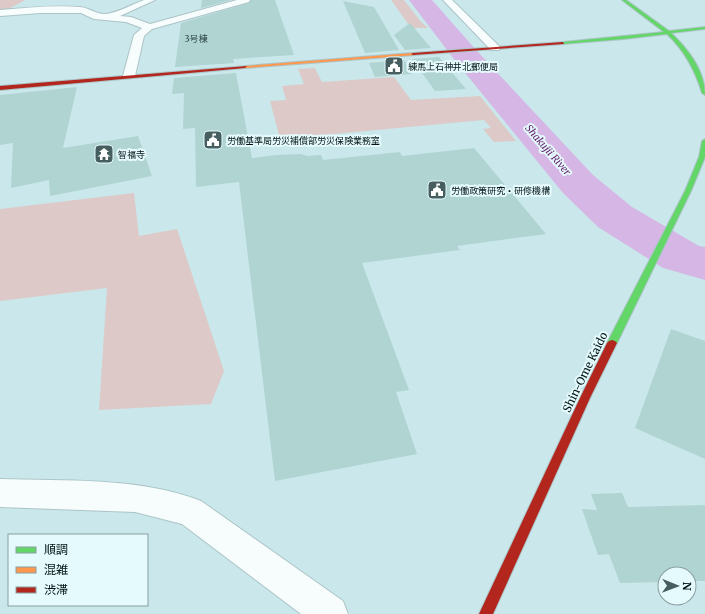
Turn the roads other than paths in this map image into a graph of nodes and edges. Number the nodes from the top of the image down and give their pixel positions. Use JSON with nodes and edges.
{"nodes":[{"id":1,"x":151,"y":0,"type":"edge"},
{"id":2,"x":246,"y":0,"type":"edge"},
{"id":3,"x":447,"y":0,"type":"edge"},
{"id":4,"x":624,"y":0,"type":"edge"},
{"id":5,"x":211,"y":1,"type":"dead end"},
{"id":6,"x":85,"y":3,"type":"dead end"},
{"id":7,"x":234,"y":4,"type":"junction"},
{"id":8,"x":67,"y":9,"type":"junction"},
{"id":9,"x":0,"y":13,"type":"edge"},
{"id":10,"x":107,"y":17,"type":"junction"},
{"id":11,"x":149,"y":28,"type":"junction"},
{"id":12,"x":705,"y":28,"type":"edge"},
{"id":13,"x":669,"y":33,"type":"junction"},
{"id":14,"x":495,"y":48,"type":"junction"},
{"id":15,"x":129,"y":76,"type":"junction"},
{"id":16,"x":0,"y":88,"type":"edge"},
{"id":17,"x":705,"y":93,"type":"edge"},
{"id":18,"x":705,"y":141,"type":"edge"},
{"id":19,"x":0,"y":493,"type":"edge"},
{"id":20,"x":330,"y":614,"type":"edge"},
{"id":21,"x":486,"y":614,"type":"edge"}],
"edges":[{"from":1,"to":10,"type":"street"},
{"from":2,"to":7,"type":"street"},
{"from":3,"to":14,"type":"street"},
{"from":4,"to":13,"type":"street"},
{"from":5,"to":7,"type":"street"},
{"from":6,"to":8,"type":"street"},
{"from":7,"to":11,"type":"street"},
{"from":8,"to":9,"type":"street"},
{"from":8,"to":10,"type":"street"},
{"from":10,"to":11,"type":"street"},
{"from":11,"to":15,"type":"street"},
{"from":12,"to":13,"type":"street"},
{"from":13,"to":14,"type":"street"},
{"from":13,"to":17,"type":"street"},
{"from":14,"to":15,"type":"street"},
{"from":15,"to":16,"type":"street"},
{"from":18,"to":21,"type":"street","name":"Shin-Ome Kaido"},
{"from":19,"to":20,"type":"street"}]}
